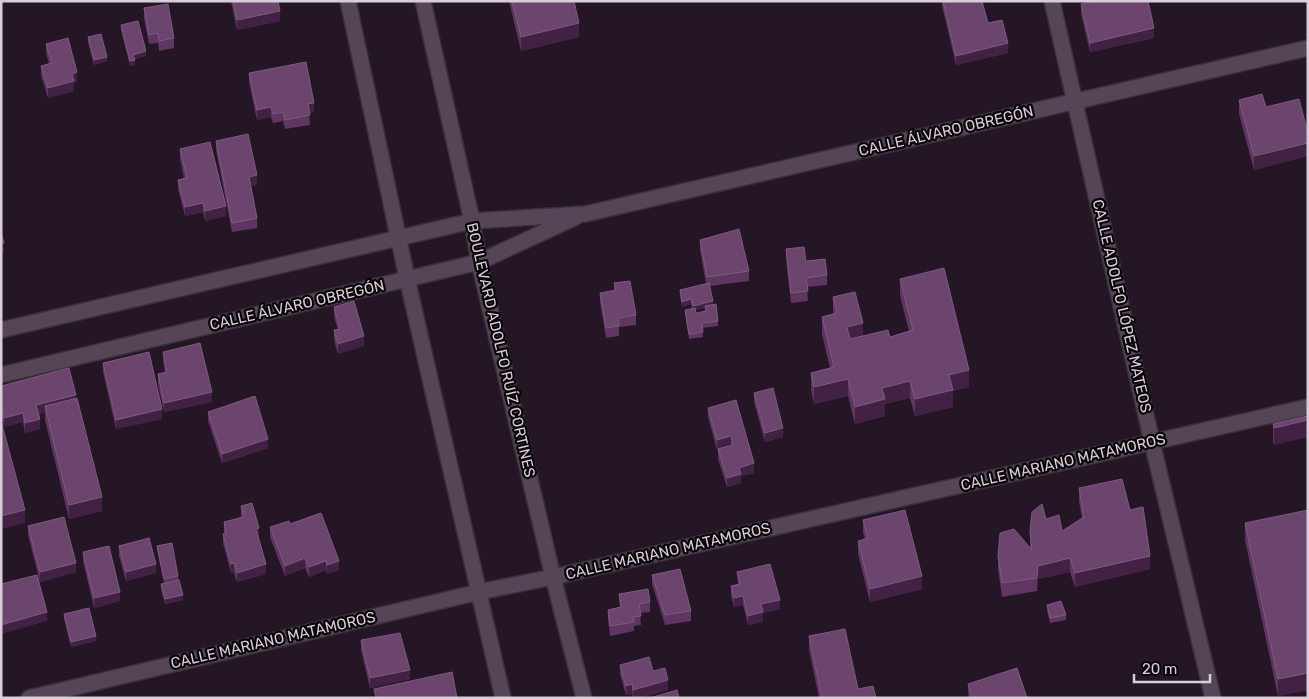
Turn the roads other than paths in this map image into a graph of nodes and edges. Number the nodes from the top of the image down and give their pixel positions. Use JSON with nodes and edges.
{"nodes":[{"id":1,"x":348,"y":1,"type":"edge"},
{"id":2,"x":423,"y":1,"type":"edge"},
{"id":3,"x":1052,"y":1,"type":"edge"},
{"id":4,"x":1308,"y":48,"type":"edge"},
{"id":5,"x":1075,"y":101,"type":"junction"},
{"id":6,"x":585,"y":214,"type":"junction"},
{"id":7,"x":472,"y":221,"type":"junction"},
{"id":8,"x":398,"y":238,"type":"junction"},
{"id":9,"x":479,"y":262,"type":"junction"},
{"id":10,"x":407,"y":278,"type":"junction"},
{"id":11,"x":1,"y":330,"type":"edge"},
{"id":12,"x":1,"y":375,"type":"edge"},
{"id":13,"x":1308,"y":407,"type":"edge"},
{"id":14,"x":1152,"y":442,"type":"junction"},
{"id":15,"x":553,"y":577,"type":"junction"},
{"id":16,"x":479,"y":592,"type":"junction"},
{"id":17,"x":28,"y":698,"type":"edge"},
{"id":18,"x":503,"y":698,"type":"edge"},
{"id":19,"x":584,"y":698,"type":"edge"},
{"id":20,"x":1213,"y":698,"type":"edge"}],
"edges":[{"from":1,"to":8,"type":"street"},
{"from":2,"to":7,"type":"street","name":"BOULEVARD ADOLFO RUÍZ CORTINES"},
{"from":3,"to":5,"type":"street","name":"CALLE ADOLFO LÓPEZ MATEOS"},
{"from":4,"to":5,"type":"street","name":"CALLE ÁLVARO OBREGÓN"},
{"from":5,"to":6,"type":"street","name":"CALLE ÁLVARO OBREGÓN"},
{"from":5,"to":14,"type":"street","name":"CALLE ADOLFO LÓPEZ MATEOS"},
{"from":6,"to":7,"type":"street","name":"CALLE ÁLVARO OBREGÓN"},
{"from":6,"to":9,"type":"street","name":"CALLE ÁLVARO OBREGÓN"},
{"from":7,"to":8,"type":"street","name":"CALLE ÁLVARO OBREGÓN"},
{"from":7,"to":9,"type":"street","name":"BOULEVARD ADOLFO RUÍZ CORTINES"},
{"from":8,"to":10,"type":"street"},
{"from":8,"to":11,"type":"street","name":"CALLE ÁLVARO OBREGÓN"},
{"from":9,"to":10,"type":"street","name":"CALLE ÁLVARO OBREGÓN"},
{"from":9,"to":15,"type":"street","name":"BOULEVARD ADOLFO RUÍZ CORTINES"},
{"from":10,"to":12,"type":"street","name":"CALLE ÁLVARO OBREGÓN"},
{"from":10,"to":16,"type":"street"},
{"from":13,"to":14,"type":"street","name":"CALLE MARIANO MATAMOROS"},
{"from":14,"to":15,"type":"street","name":"CALLE MARIANO MATAMOROS"},
{"from":14,"to":20,"type":"street","name":"CALLE ADOLFO LÓPEZ MATEOS"},
{"from":15,"to":16,"type":"street","name":"CALLE MARIANO MATAMOROS"},
{"from":15,"to":19,"type":"street","name":"BOULEVARD ADOLFO RUÍZ CORTINES"},
{"from":16,"to":17,"type":"street","name":"CALLE MARIANO MATAMOROS"},
{"from":16,"to":18,"type":"street"}]}
